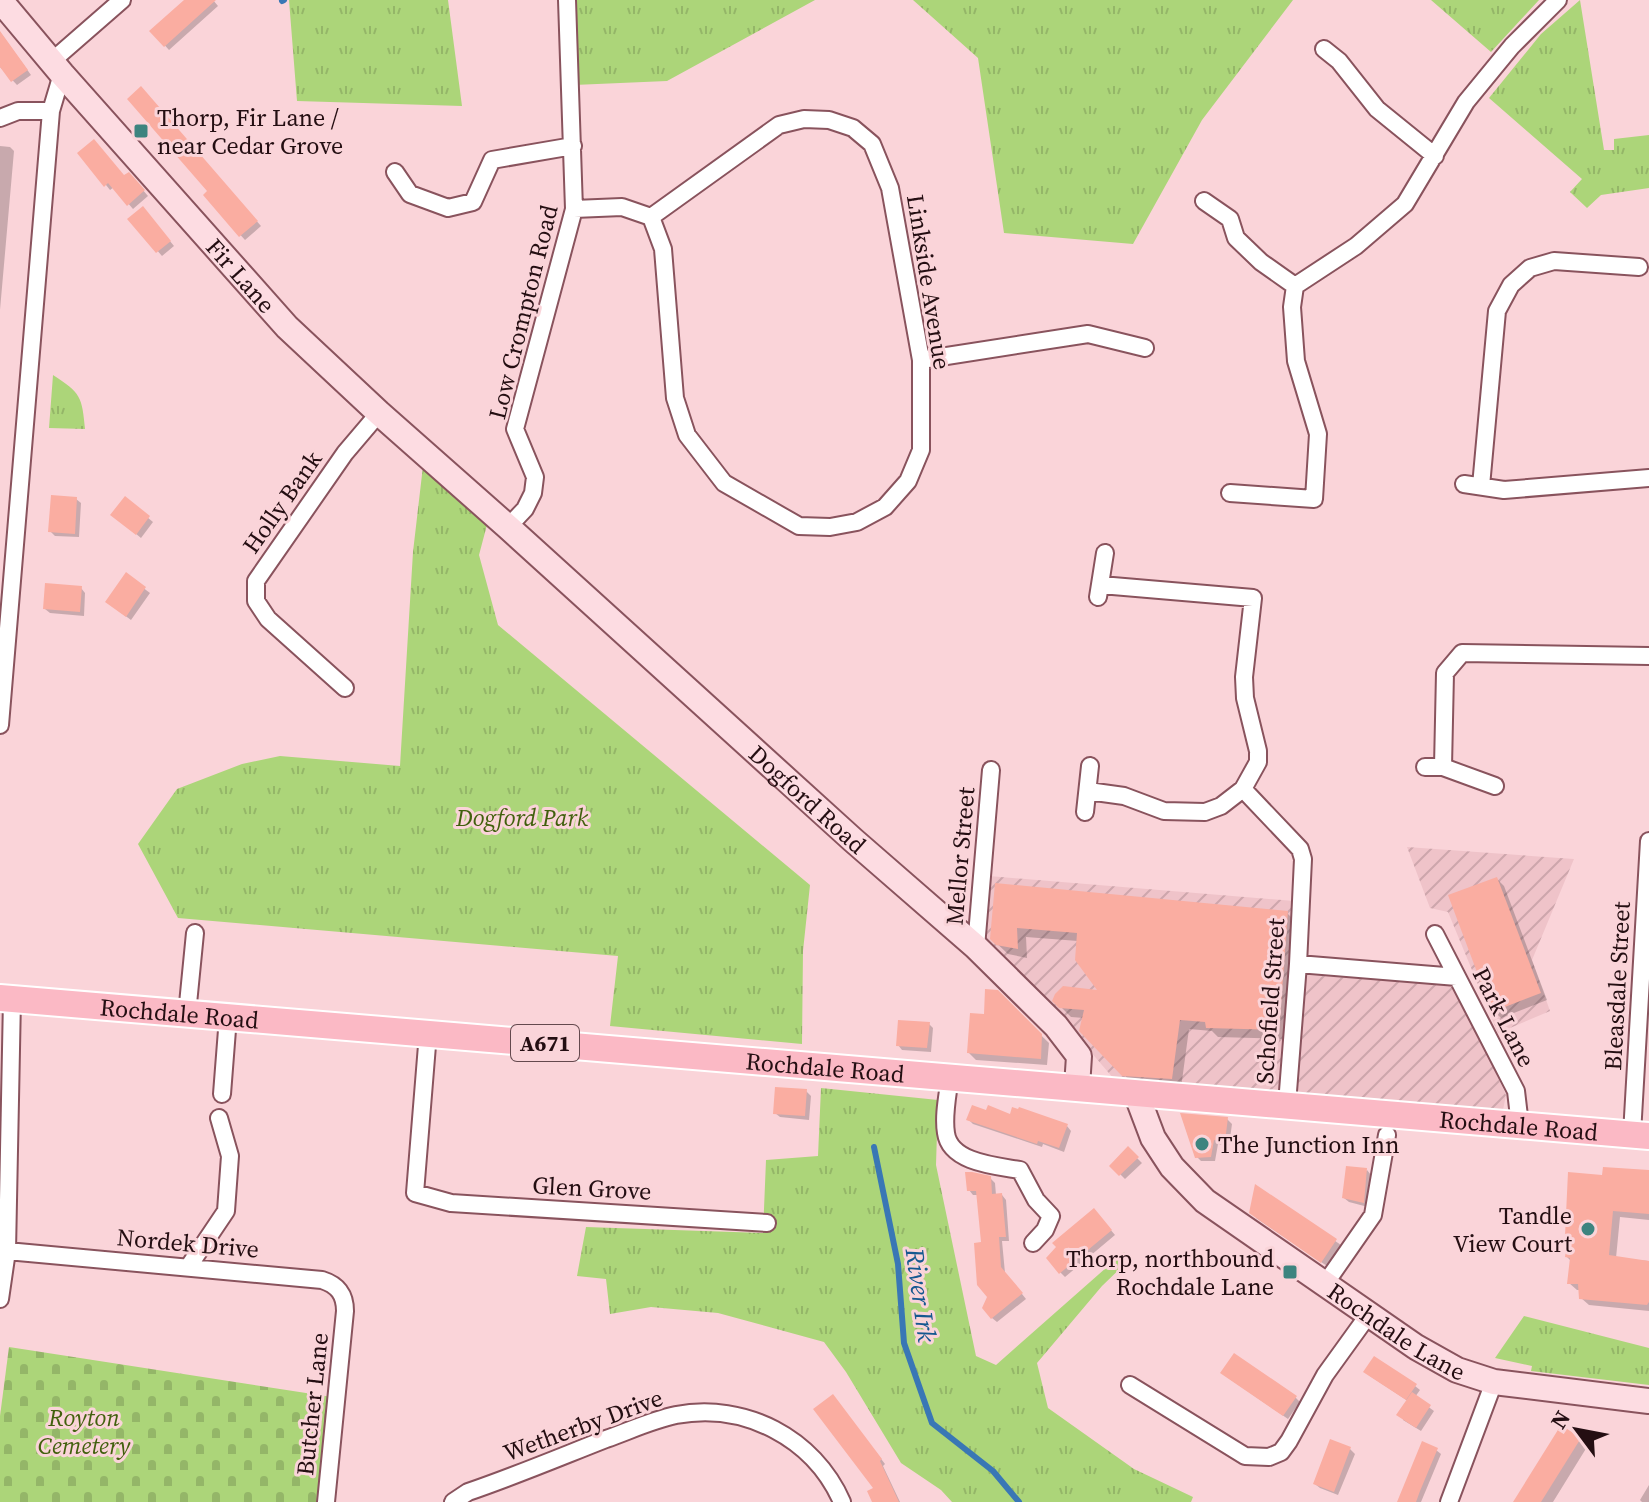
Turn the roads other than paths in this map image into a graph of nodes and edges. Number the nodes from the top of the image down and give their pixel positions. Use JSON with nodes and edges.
{"nodes":[{"id":1,"x":0,"y":0,"type":"edge"},
{"id":2,"x":122,"y":0,"type":"edge"},
{"id":3,"x":567,"y":0,"type":"edge"},
{"id":4,"x":1558,"y":0,"type":"edge"},
{"id":5,"x":1324,"y":49,"type":"dead end"},
{"id":6,"x":57,"y":67,"type":"junction"},
{"id":7,"x":51,"y":111,"type":"junction"},
{"id":8,"x":0,"y":118,"type":"edge"},
{"id":9,"x":573,"y":146,"type":"junction"},
{"id":10,"x":1435,"y":156,"type":"junction"},
{"id":11,"x":395,"y":172,"type":"dead end"},
{"id":12,"x":1204,"y":201,"type":"dead end"},
{"id":13,"x":574,"y":209,"type":"junction"},
{"id":14,"x":651,"y":217,"type":"junction"},
{"id":15,"x":1639,"y":267,"type":"dead end"},
{"id":16,"x":1295,"y":286,"type":"junction"},
{"id":17,"x":1145,"y":348,"type":"dead end"},
{"id":18,"x":921,"y":360,"type":"junction"},
{"id":19,"x":379,"y":413,"type":"junction"},
{"id":20,"x":1649,"y":478,"type":"edge"},
{"id":21,"x":1230,"y":493,"type":"dead end"},
{"id":22,"x":508,"y":527,"type":"junction"},
{"id":23,"x":1105,"y":553,"type":"dead end"},
{"id":24,"x":1649,"y":656,"type":"edge"},
{"id":25,"x":345,"y":688,"type":"dead end"},
{"id":26,"x":0,"y":724,"type":"edge"},
{"id":27,"x":1090,"y":766,"type":"dead end"},
{"id":28,"x":1425,"y":767,"type":"dead end"},
{"id":29,"x":1443,"y":767,"type":"junction"},
{"id":30,"x":991,"y":770,"type":"dead end"},
{"id":31,"x":1495,"y":786,"type":"dead end"},
{"id":32,"x":1243,"y":789,"type":"junction"},
{"id":33,"x":1088,"y":791,"type":"junction"},
{"id":34,"x":1085,"y":812,"type":"dead end"},
{"id":35,"x":1649,"y":841,"type":"edge"},
{"id":36,"x":195,"y":933,"type":"dead end"},
{"id":37,"x":1435,"y":934,"type":"dead end"},
{"id":38,"x":976,"y":947,"type":"junction"},
{"id":39,"x":1298,"y":964,"type":"junction"},
{"id":40,"x":1457,"y":977,"type":"junction"},
{"id":41,"x":6,"y":998,"type":"edge"},
{"id":42,"x":187,"y":1014,"type":"junction"},
{"id":43,"x":228,"y":1017,"type":"junction"},
{"id":44,"x":428,"y":1033,"type":"junction"},
{"id":45,"x":950,"y":1076,"type":"junction"},
{"id":46,"x":1077,"y":1087,"type":"junction"},
{"id":47,"x":1136,"y":1093,"type":"junction"},
{"id":48,"x":222,"y":1094,"type":"dead end"},
{"id":49,"x":1287,"y":1104,"type":"junction"},
{"id":50,"x":219,"y":1118,"type":"dead end"},
{"id":51,"x":1520,"y":1125,"type":"junction"},
{"id":52,"x":1387,"y":1135,"type":"dead end"},
{"id":53,"x":1641,"y":1135,"type":"edge"},
{"id":54,"x":767,"y":1223,"type":"dead end"},
{"id":55,"x":1033,"y":1243,"type":"dead end"},
{"id":56,"x":7,"y":1251,"type":"junction"},
{"id":57,"x":189,"y":1266,"type":"junction"},
{"id":58,"x":1325,"y":1284,"type":"junction"},
{"id":59,"x":0,"y":1299,"type":"edge"},
{"id":60,"x":345,"y":1311,"type":"joint"},
{"id":61,"x":1369,"y":1314,"type":"junction"},
{"id":62,"x":1494,"y":1382,"type":"junction"},
{"id":63,"x":1130,"y":1385,"type":"dead end"},
{"id":64,"x":1649,"y":1401,"type":"edge"},
{"id":65,"x":326,"y":1502,"type":"edge"},
{"id":66,"x":453,"y":1502,"type":"edge"},
{"id":67,"x":842,"y":1502,"type":"edge"},
{"id":68,"x":1449,"y":1502,"type":"edge"}],
"edges":[{"from":1,"to":6,"type":"street","name":"Fir Lane"},
{"from":2,"to":6,"type":"street"},
{"from":3,"to":9,"type":"street","name":"Low Crompton Road"},
{"from":4,"to":10,"type":"street"},
{"from":5,"to":10,"type":"street"},
{"from":6,"to":7,"type":"street"},
{"from":6,"to":19,"type":"street","name":"Fir Lane"},
{"from":7,"to":8,"type":"street"},
{"from":7,"to":26,"type":"street"},
{"from":9,"to":11,"type":"street"},
{"from":9,"to":13,"type":"street","name":"Low Crompton Road"},
{"from":10,"to":16,"type":"street"},
{"from":12,"to":16,"type":"street"},
{"from":13,"to":14,"type":"street"},
{"from":13,"to":22,"type":"street","name":"Low Crompton Road"},
{"from":14,"to":18,"type":"street","name":"Linkside Avenue"},
{"from":14,"to":18,"type":"street","name":"Linkside Avenue"},
{"from":15,"to":20,"type":"street"},
{"from":16,"to":21,"type":"street"},
{"from":17,"to":18,"type":"street"},
{"from":19,"to":22,"type":"street","name":"Fir Lane"},
{"from":19,"to":25,"type":"street","name":"Holly Bank"},
{"from":22,"to":38,"type":"street","name":"Dogford Road"},
{"from":23,"to":32,"type":"street"},
{"from":24,"to":29,"type":"street"},
{"from":27,"to":33,"type":"street"},
{"from":28,"to":29,"type":"street"},
{"from":29,"to":31,"type":"street"},
{"from":30,"to":38,"type":"street","name":"Mellor Street"},
{"from":32,"to":33,"type":"street"},
{"from":32,"to":39,"type":"street","name":"Schofield Street"},
{"from":33,"to":34,"type":"street"},
{"from":35,"to":53,"type":"street","name":"Bleasdale Street"},
{"from":36,"to":42,"type":"street"},
{"from":37,"to":40,"type":"street","name":"Park Lane"},
{"from":38,"to":46,"type":"street","name":"Dogford Road"},
{"from":39,"to":40,"type":"street"},
{"from":39,"to":49,"type":"street","name":"Schofield Street"},
{"from":40,"to":51,"type":"street","name":"Park Lane"},
{"from":41,"to":42,"type":"main road","name":"Rochdale Road","number":"A671"},
{"from":41,"to":56,"type":"street"},
{"from":42,"to":43,"type":"main road","name":"Rochdale Road","number":"A671"},
{"from":43,"to":44,"type":"main road","name":"Rochdale Road","number":"A671"},
{"from":43,"to":48,"type":"street"},
{"from":44,"to":45,"type":"main road","name":"Rochdale Road","number":"A671"},
{"from":44,"to":54,"type":"street","name":"Glen Grove"},
{"from":45,"to":46,"type":"main road","name":"Rochdale Road","number":"A671"},
{"from":45,"to":55,"type":"street"},
{"from":46,"to":47,"type":"main road","name":"Rochdale Road","number":"A671"},
{"from":47,"to":49,"type":"main road","name":"Rochdale Road","number":"A671"},
{"from":47,"to":58,"type":"street","name":"Rochdale Lane"},
{"from":49,"to":51,"type":"main road","name":"Rochdale Road","number":"A671"},
{"from":50,"to":57,"type":"street"},
{"from":51,"to":53,"type":"main road","name":"Rochdale Road","number":"A671"},
{"from":52,"to":58,"type":"street"},
{"from":56,"to":57,"type":"street","name":"Nordek Drive"},
{"from":56,"to":59,"type":"street"},
{"from":57,"to":60,"type":"street","name":"Nordek Drive"},
{"from":58,"to":61,"type":"street","name":"Rochdale Lane"},
{"from":60,"to":65,"type":"street","name":"Butcher Lane"},
{"from":61,"to":62,"type":"street","name":"Rochdale Lane"},
{"from":61,"to":63,"type":"street"},
{"from":62,"to":64,"type":"street","name":"Rochdale Lane"},
{"from":62,"to":68,"type":"street"},
{"from":66,"to":67,"type":"street","name":"Wetherby Drive"}]}
